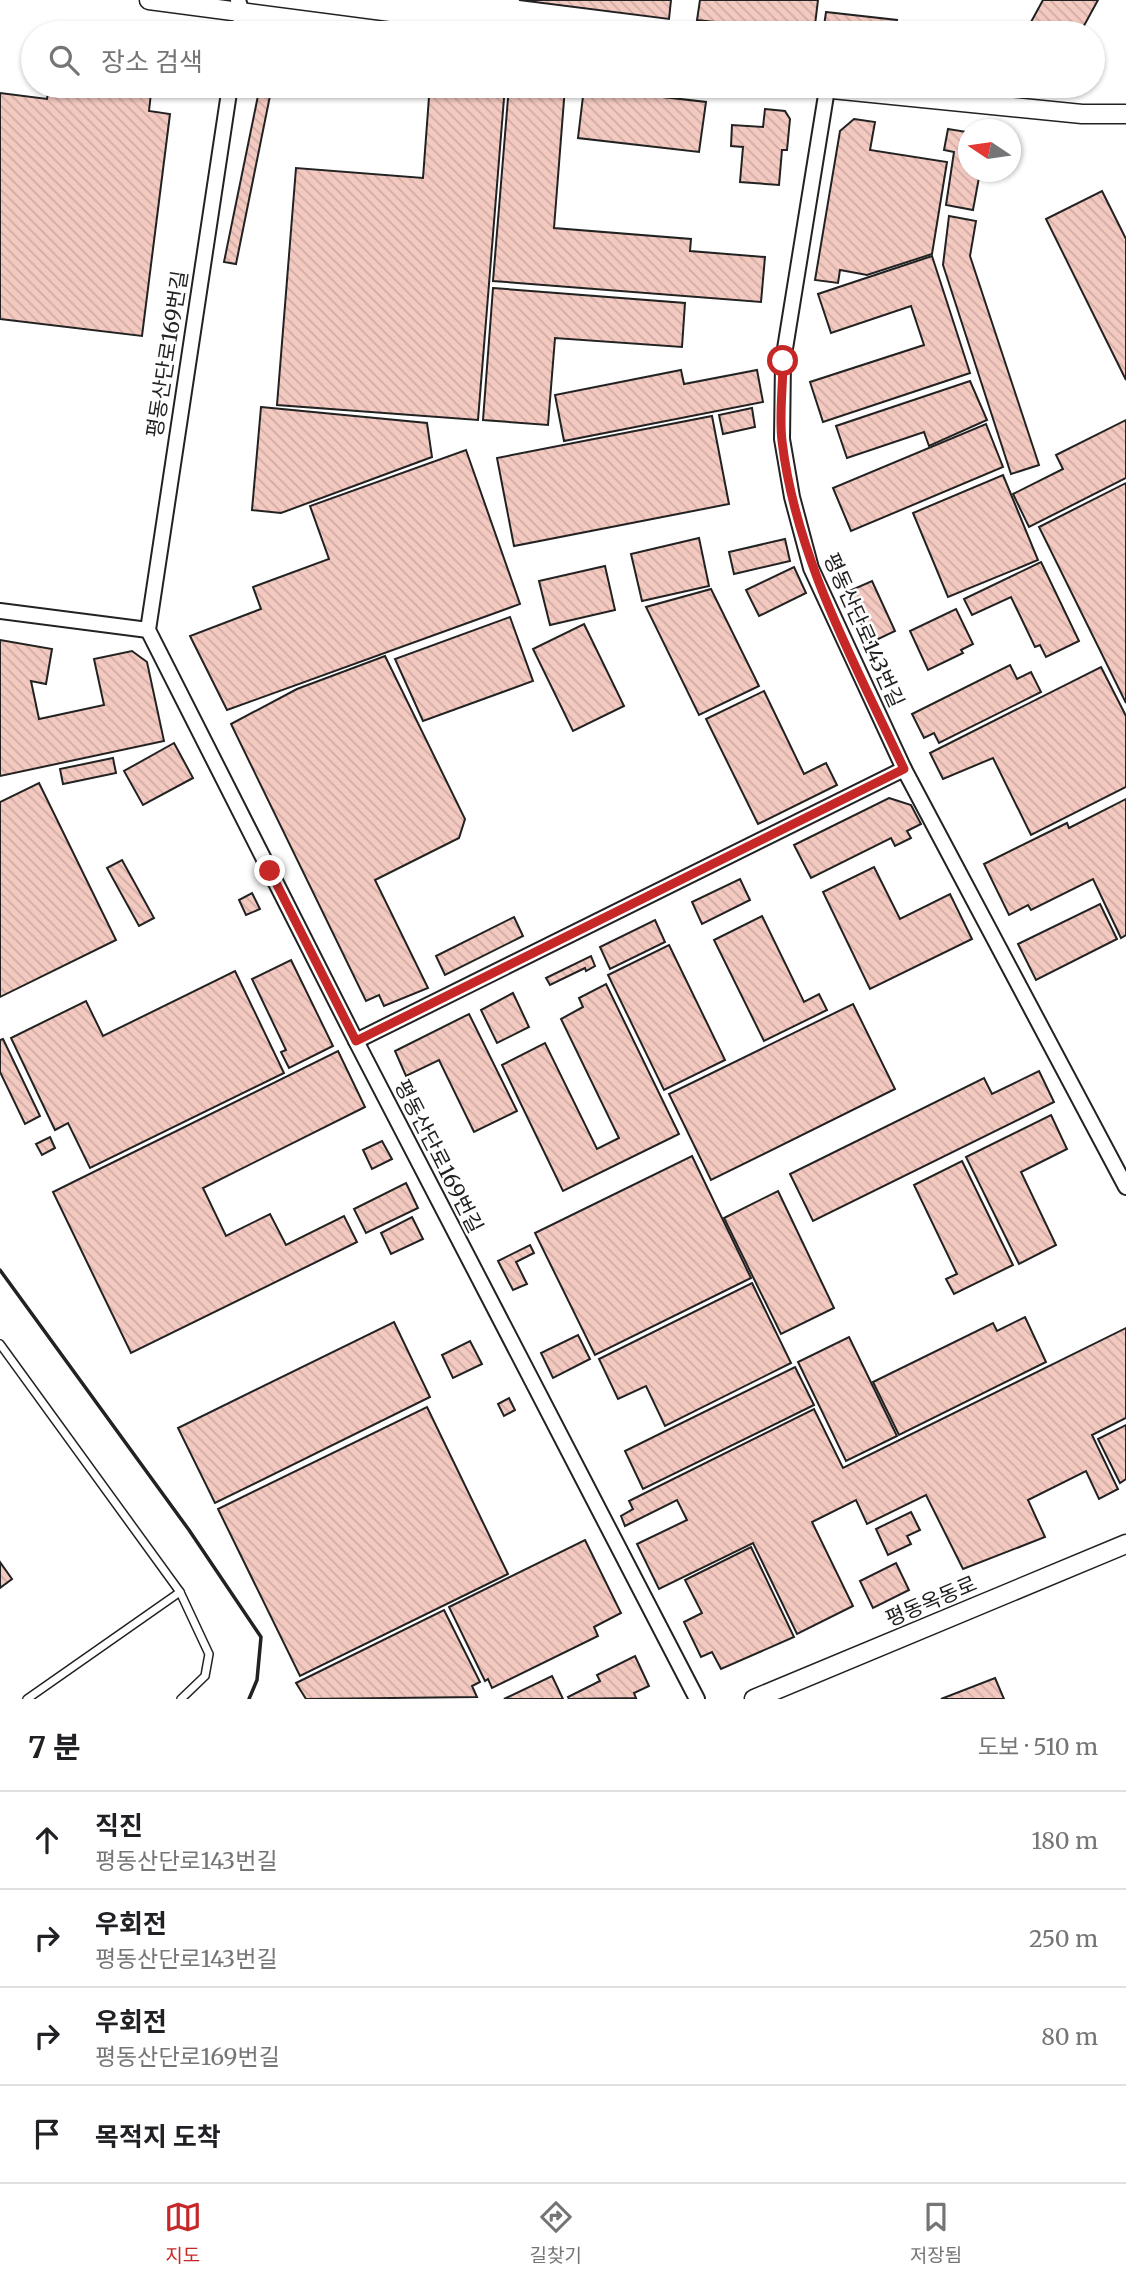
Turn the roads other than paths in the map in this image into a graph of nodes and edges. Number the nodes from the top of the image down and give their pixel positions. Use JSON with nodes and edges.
{"nodes":[{"id":1,"x":149,"y":0,"type":"edge"},
{"id":2,"x":240,"y":6,"type":"edge"},
{"id":3,"x":329,"y":21,"type":"edge"},
{"id":4,"x":228,"y":98,"type":"edge"},
{"id":5,"x":826,"y":98,"type":"edge"},
{"id":6,"x":919,"y":98,"type":"edge"},
{"id":7,"x":1126,"y":114,"type":"edge"},
{"id":8,"x":0,"y":611,"type":"edge"},
{"id":9,"x":148,"y":630,"type":"junction"},
{"id":10,"x":904,"y":769,"type":"junction"},
{"id":11,"x":356,"y":1041,"type":"junction"},
{"id":12,"x":1126,"y":1187,"type":"edge"},
{"id":13,"x":0,"y":1344,"type":"edge"},
{"id":14,"x":1126,"y":1544,"type":"edge"},
{"id":15,"x":180,"y":1592,"type":"junction"},
{"id":16,"x":27,"y":1699,"type":"edge"},
{"id":17,"x":181,"y":1699,"type":"edge"},
{"id":18,"x":697,"y":1699,"type":"edge"},
{"id":19,"x":754,"y":1699,"type":"edge"}],
"edges":[{"from":1,"to":2,"type":"street"},
{"from":2,"to":3,"type":"street"},
{"from":4,"to":9,"type":"street","name":"평동산단로169번길"},
{"from":5,"to":10,"type":"street","name":"평동산단로143번길"},
{"from":6,"to":7,"type":"street"},
{"from":8,"to":9,"type":"street"},
{"from":9,"to":11,"type":"street","name":"평동산단로169번길"},
{"from":10,"to":11,"type":"street"},
{"from":10,"to":12,"type":"street","name":"평동산단로143번길"},
{"from":11,"to":18,"type":"street","name":"평동산단로169번길"},
{"from":13,"to":15,"type":"lane"},
{"from":14,"to":19,"type":"street","name":"평동옥동로"},
{"from":15,"to":16,"type":"lane"},
{"from":15,"to":17,"type":"lane"}]}
